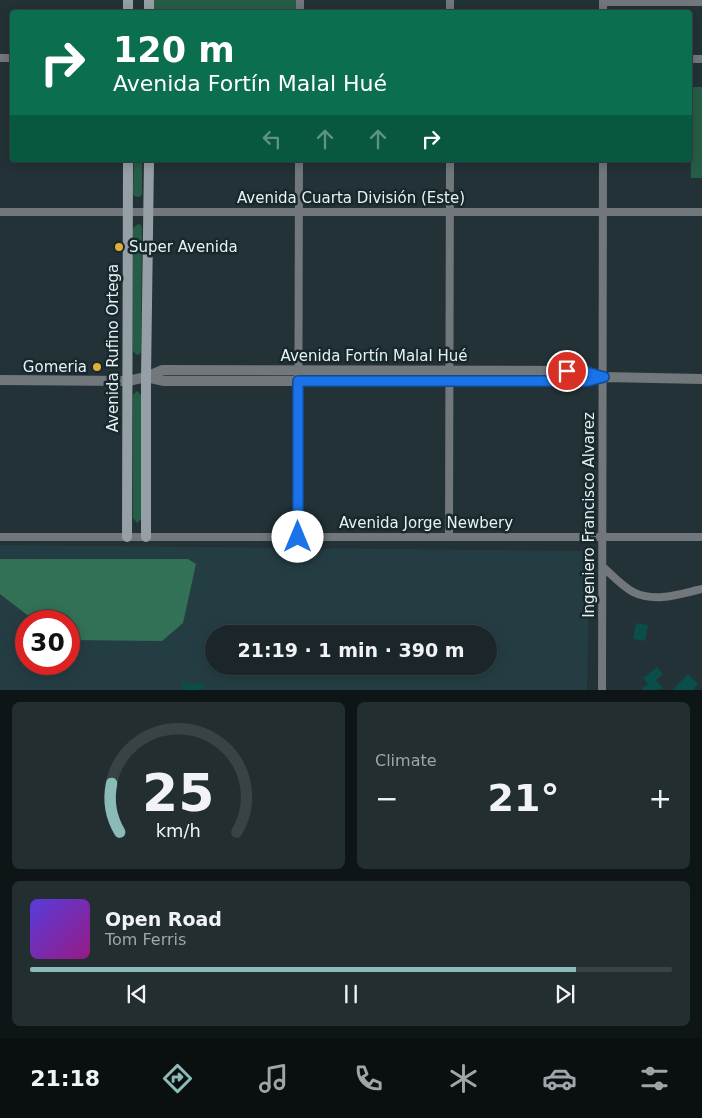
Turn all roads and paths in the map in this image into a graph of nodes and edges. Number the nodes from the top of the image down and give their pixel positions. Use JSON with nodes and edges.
{"nodes":[{"id":1,"x":603,"y":1,"type":"edge"},
{"id":2,"x":702,"y":2,"type":"edge"},
{"id":3,"x":128,"y":162,"type":"edge"},
{"id":4,"x":149,"y":162,"type":"edge"},
{"id":5,"x":299,"y":162,"type":"edge"},
{"id":6,"x":450,"y":162,"type":"edge"},
{"id":7,"x":603,"y":162,"type":"edge"},
{"id":8,"x":0,"y":212,"type":"edge"},
{"id":9,"x":128,"y":212,"type":"junction"},
{"id":10,"x":148,"y":212,"type":"junction"},
{"id":11,"x":299,"y":212,"type":"junction"},
{"id":12,"x":450,"y":212,"type":"junction"},
{"id":13,"x":603,"y":212,"type":"junction"},
{"id":14,"x":702,"y":212,"type":"edge"},
{"id":15,"x":298,"y":376,"type":"junction"},
{"id":16,"x":449,"y":376,"type":"junction"},
{"id":17,"x":146,"y":377,"type":"junction"},
{"id":18,"x":604,"y":377,"type":"junction"},
{"id":19,"x":702,"y":378,"type":"edge"},
{"id":20,"x":0,"y":380,"type":"edge"},
{"id":21,"x":128,"y":381,"type":"junction"},
{"id":22,"x":0,"y":537,"type":"edge"},
{"id":23,"x":127,"y":537,"type":"junction"},
{"id":24,"x":146,"y":537,"type":"junction"},
{"id":25,"x":298,"y":537,"type":"junction"},
{"id":26,"x":448,"y":537,"type":"junction"},
{"id":27,"x":603,"y":537,"type":"junction"},
{"id":28,"x":702,"y":538,"type":"edge"},
{"id":29,"x":603,"y":567,"type":"junction"},
{"id":30,"x":702,"y":589,"type":"edge"},
{"id":31,"x":602,"y":690,"type":"edge"}],
"edges":[{"from":1,"to":2,"type":"street"},
{"from":3,"to":9,"type":"main road","name":"Avenida Rufino Ortega"},
{"from":4,"to":10,"type":"main road"},
{"from":5,"to":11,"type":"street"},
{"from":6,"to":12,"type":"street"},
{"from":7,"to":13,"type":"street","name":"Ingeniero Francisco Alvarez"},
{"from":8,"to":9,"type":"street","name":"Avenida Cuarta División (Este)"},
{"from":9,"to":10,"type":"street","name":"Avenida Cuarta División (Este)"},
{"from":9,"to":21,"type":"main road","name":"Avenida Rufino Ortega"},
{"from":10,"to":11,"type":"street","name":"Avenida Cuarta División (Este)"},
{"from":10,"to":17,"type":"main road"},
{"from":11,"to":12,"type":"street","name":"Avenida Cuarta División (Este)"},
{"from":11,"to":15,"type":"street"},
{"from":12,"to":13,"type":"street","name":"Avenida Cuarta División (Este)"},
{"from":12,"to":16,"type":"street"},
{"from":13,"to":14,"type":"street","name":"Avenida Cuarta División (Este)"},
{"from":13,"to":18,"type":"street","name":"Ingeniero Francisco Alvarez"},
{"from":15,"to":16,"type":"street","name":"Avenida Fortín Malal Hué"},
{"from":15,"to":17,"type":"street","name":"Avenida Fortín Malal Hué"},
{"from":15,"to":25,"type":"street"},
{"from":16,"to":18,"type":"street","name":"Avenida Fortín Malal Hué"},
{"from":16,"to":26,"type":"street"},
{"from":17,"to":21,"type":"street","name":"Avenida Fortín Malal Hué"},
{"from":17,"to":24,"type":"main road"},
{"from":18,"to":19,"type":"street","name":"Avenida Fortín Malal Hué"},
{"from":18,"to":27,"type":"street","name":"Ingeniero Francisco Alvarez"},
{"from":20,"to":21,"type":"street","name":"Avenida Fortín Malal Hué"},
{"from":21,"to":23,"type":"main road","name":"Avenida Rufino Ortega"},
{"from":22,"to":23,"type":"street","name":"Avenida Jorge Newbery"},
{"from":23,"to":24,"type":"street","name":"Avenida Jorge Newbery"},
{"from":24,"to":25,"type":"street","name":"Avenida Jorge Newbery"},
{"from":25,"to":26,"type":"street","name":"Avenida Jorge Newbery"},
{"from":26,"to":27,"type":"street","name":"Avenida Jorge Newbery"},
{"from":27,"to":28,"type":"street","name":"Avenida Jorge Newbery"},
{"from":27,"to":29,"type":"street","name":"Ingeniero Francisco Alvarez"},
{"from":29,"to":30,"type":"street"},
{"from":29,"to":31,"type":"street","name":"Ingeniero Francisco Alvarez"}]}
